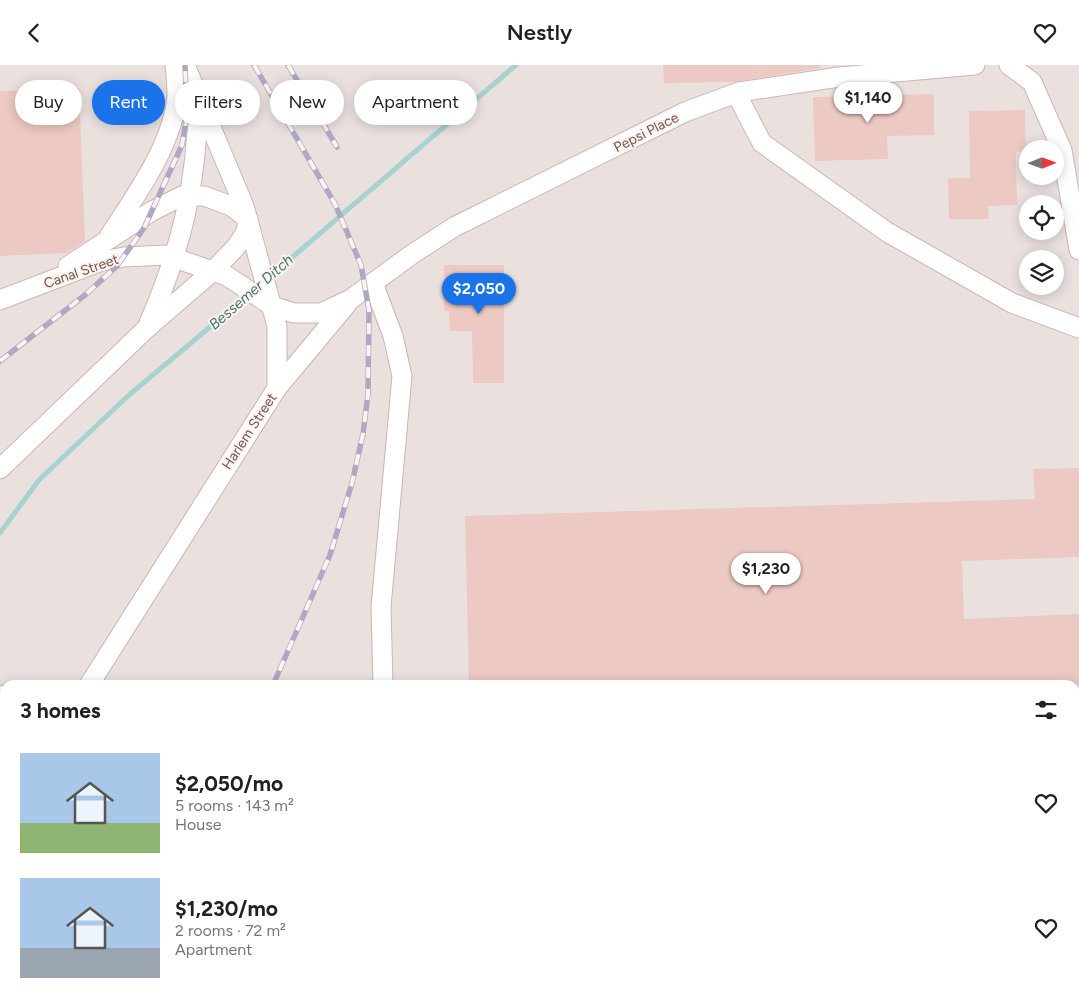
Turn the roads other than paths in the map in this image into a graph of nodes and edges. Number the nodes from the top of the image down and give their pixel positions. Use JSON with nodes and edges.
{"nodes":[{"id":1,"x":176,"y":65,"type":"edge"},
{"id":2,"x":185,"y":65,"type":"edge"},
{"id":3,"x":975,"y":65,"type":"edge"},
{"id":4,"x":1009,"y":65,"type":"edge"},
{"id":5,"x":192,"y":80,"type":"edge"},
{"id":6,"x":736,"y":93,"type":"junction"},
{"id":7,"x":198,"y":125,"type":"edge"},
{"id":8,"x":211,"y":125,"type":"edge"},
{"id":9,"x":198,"y":137,"type":"junction"},
{"id":10,"x":162,"y":149,"type":"junction"},
{"id":11,"x":221,"y":149,"type":"junction"},
{"id":12,"x":190,"y":196,"type":"junction"},
{"id":13,"x":248,"y":219,"type":"junction"},
{"id":14,"x":106,"y":241,"type":"junction"},
{"id":15,"x":1079,"y":250,"type":"edge"},
{"id":16,"x":174,"y":258,"type":"junction"},
{"id":17,"x":213,"y":271,"type":"junction"},
{"id":18,"x":373,"y":283,"type":"junction"},
{"id":19,"x":35,"y":287,"type":"junction"},
{"id":20,"x":351,"y":299,"type":"junction"},
{"id":21,"x":0,"y":300,"type":"edge"},
{"id":22,"x":272,"y":306,"type":"junction"},
{"id":23,"x":147,"y":328,"type":"junction"},
{"id":24,"x":1079,"y":329,"type":"edge"},
{"id":25,"x":277,"y":388,"type":"junction"},
{"id":26,"x":0,"y":469,"type":"edge"},
{"id":27,"x":92,"y":680,"type":"edge"},
{"id":28,"x":383,"y":680,"type":"edge"}],
"edges":[{"from":1,"to":10,"type":"lane"},
{"from":2,"to":5,"type":"lane","name":"Harlem Street"},
{"from":3,"to":6,"type":"lane","name":"Pepsi Place"},
{"from":4,"to":15,"type":"lane"},
{"from":6,"to":18,"type":"lane","name":"Pepsi Place"},
{"from":6,"to":24,"type":"lane"},
{"from":7,"to":9,"type":"lane"},
{"from":8,"to":11,"type":"lane","name":"Harlem Street"},
{"from":9,"to":10,"type":"lane"},
{"from":9,"to":11,"type":"lane"},
{"from":9,"to":12,"type":"lane"},
{"from":10,"to":14,"type":"lane"},
{"from":11,"to":13,"type":"lane","name":"Harlem Street"},
{"from":12,"to":13,"type":"lane"},
{"from":12,"to":14,"type":"lane"},
{"from":12,"to":16,"type":"lane"},
{"from":13,"to":17,"type":"lane"},
{"from":13,"to":22,"type":"lane","name":"Harlem Street"},
{"from":14,"to":19,"type":"lane"},
{"from":16,"to":17,"type":"lane","name":"Canal Street"},
{"from":16,"to":19,"type":"lane","name":"Canal Street"},
{"from":16,"to":23,"type":"lane"},
{"from":17,"to":22,"type":"lane","name":"Canal Street"},
{"from":17,"to":23,"type":"lane"},
{"from":18,"to":20,"type":"lane","name":"Pepsi Place"},
{"from":18,"to":28,"type":"lane"},
{"from":19,"to":21,"type":"lane","name":"Canal Street"},
{"from":20,"to":22,"type":"lane","name":"Canal Street"},
{"from":20,"to":25,"type":"lane"},
{"from":22,"to":25,"type":"lane","name":"Harlem Street"},
{"from":23,"to":26,"type":"lane"},
{"from":25,"to":27,"type":"lane","name":"Harlem Street"}]}
